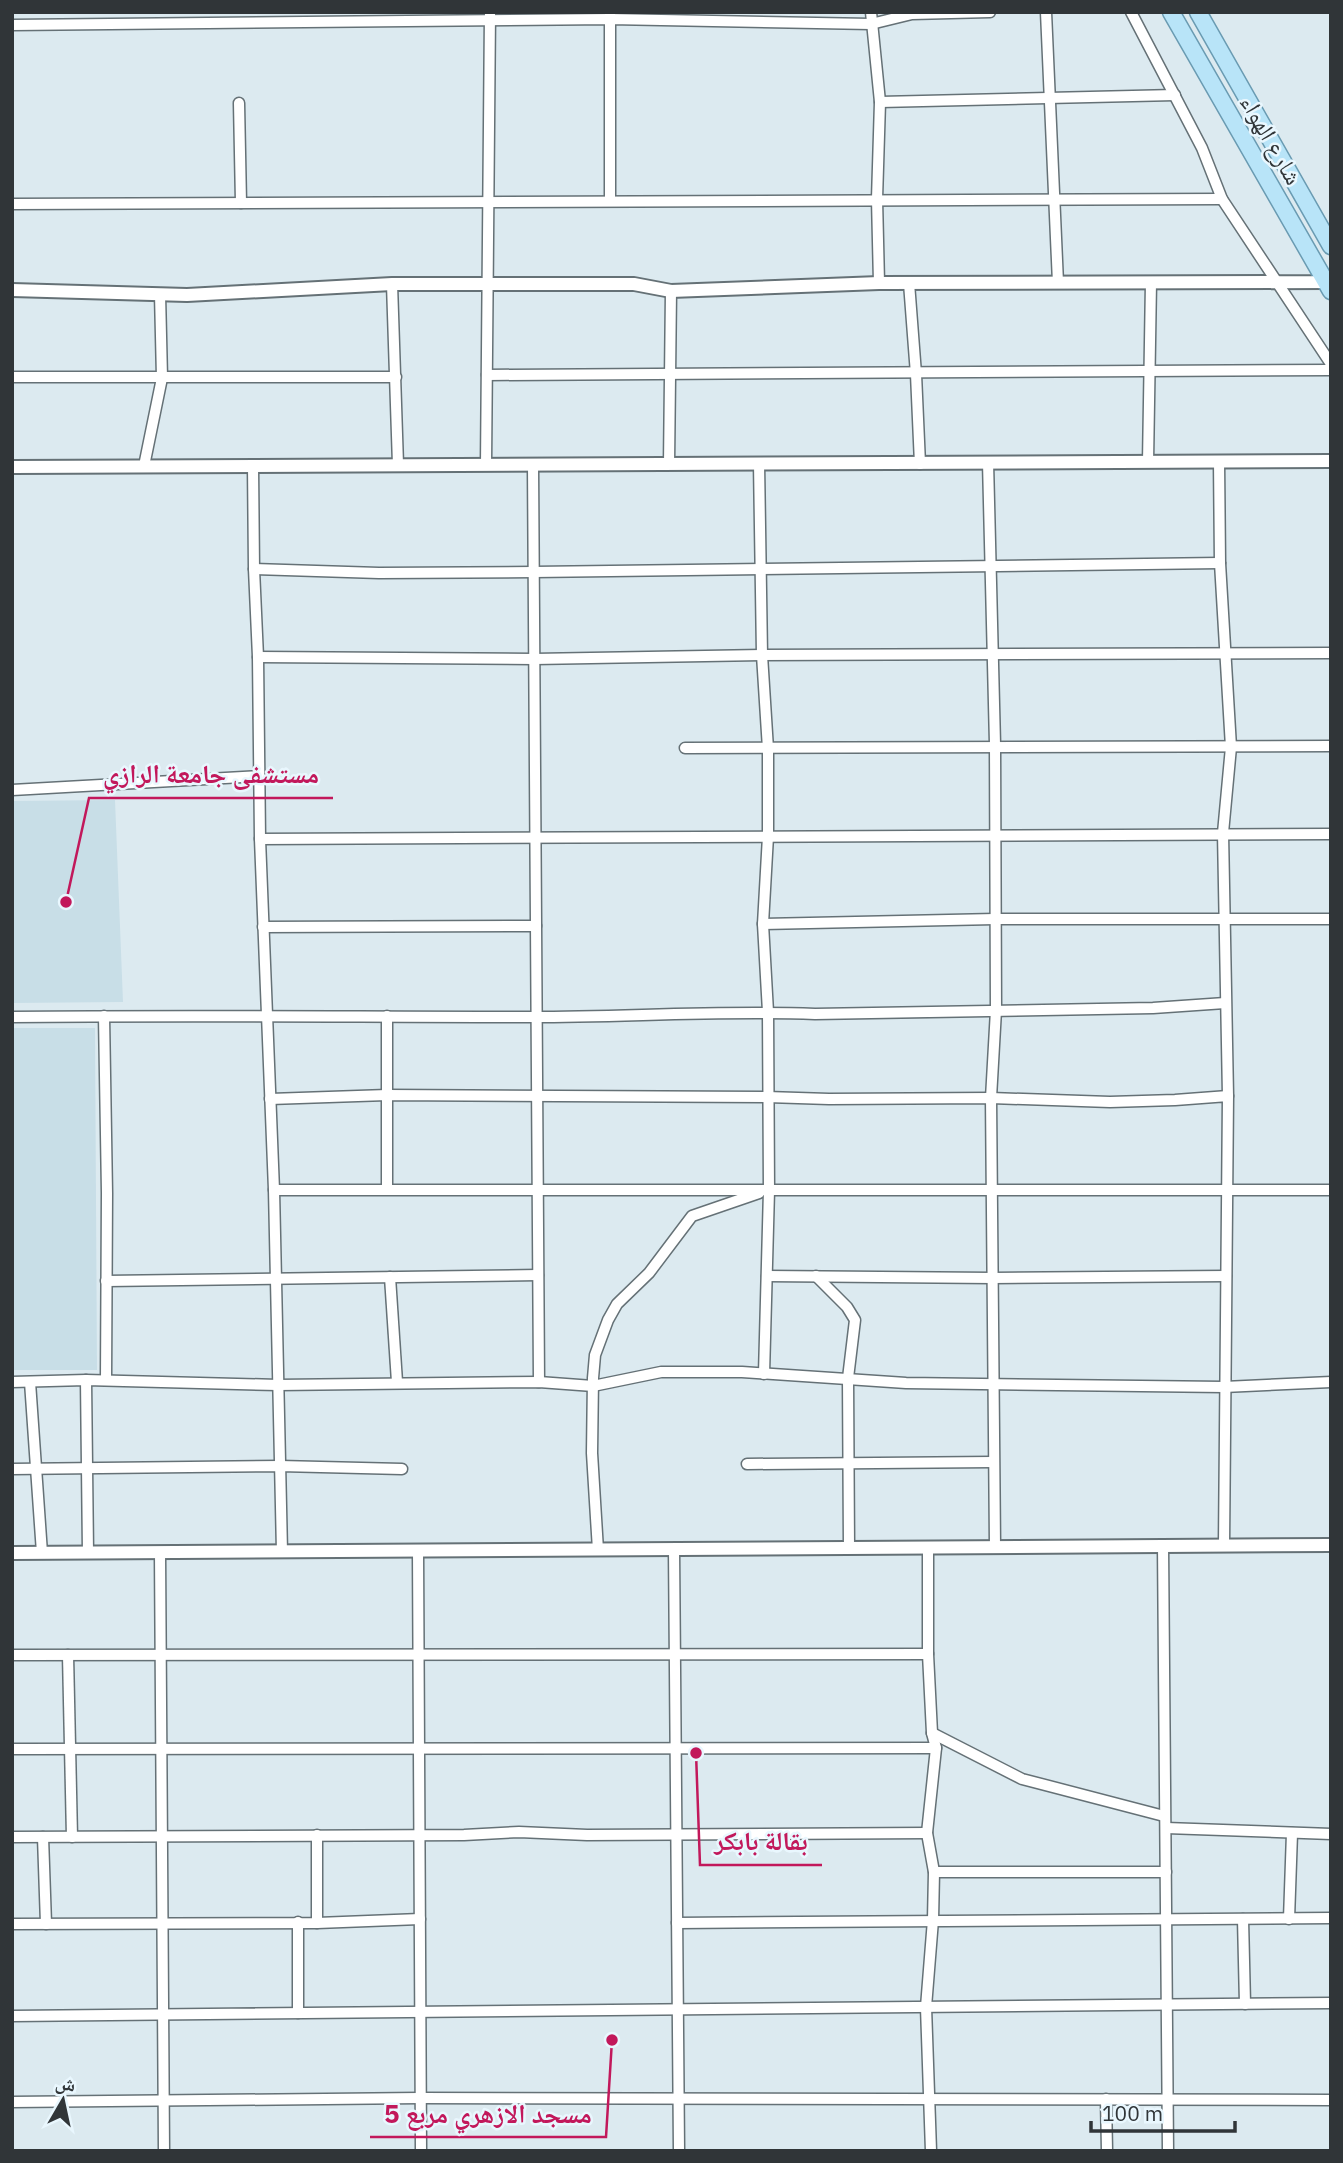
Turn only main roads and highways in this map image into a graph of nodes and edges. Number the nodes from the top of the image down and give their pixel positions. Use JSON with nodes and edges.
{"nodes":[{"id":1,"x":1171,"y":12,"type":"edge"},
{"id":2,"x":1198,"y":12,"type":"edge"},
{"id":3,"x":1331,"y":246,"type":"edge"},
{"id":4,"x":1329,"y":284,"type":"edge"}],
"edges":[{"from":1,"to":4,"type":"main road","name":"شارع الهواء"},
{"from":2,"to":3,"type":"main road","name":"شارع الهواء"}]}
